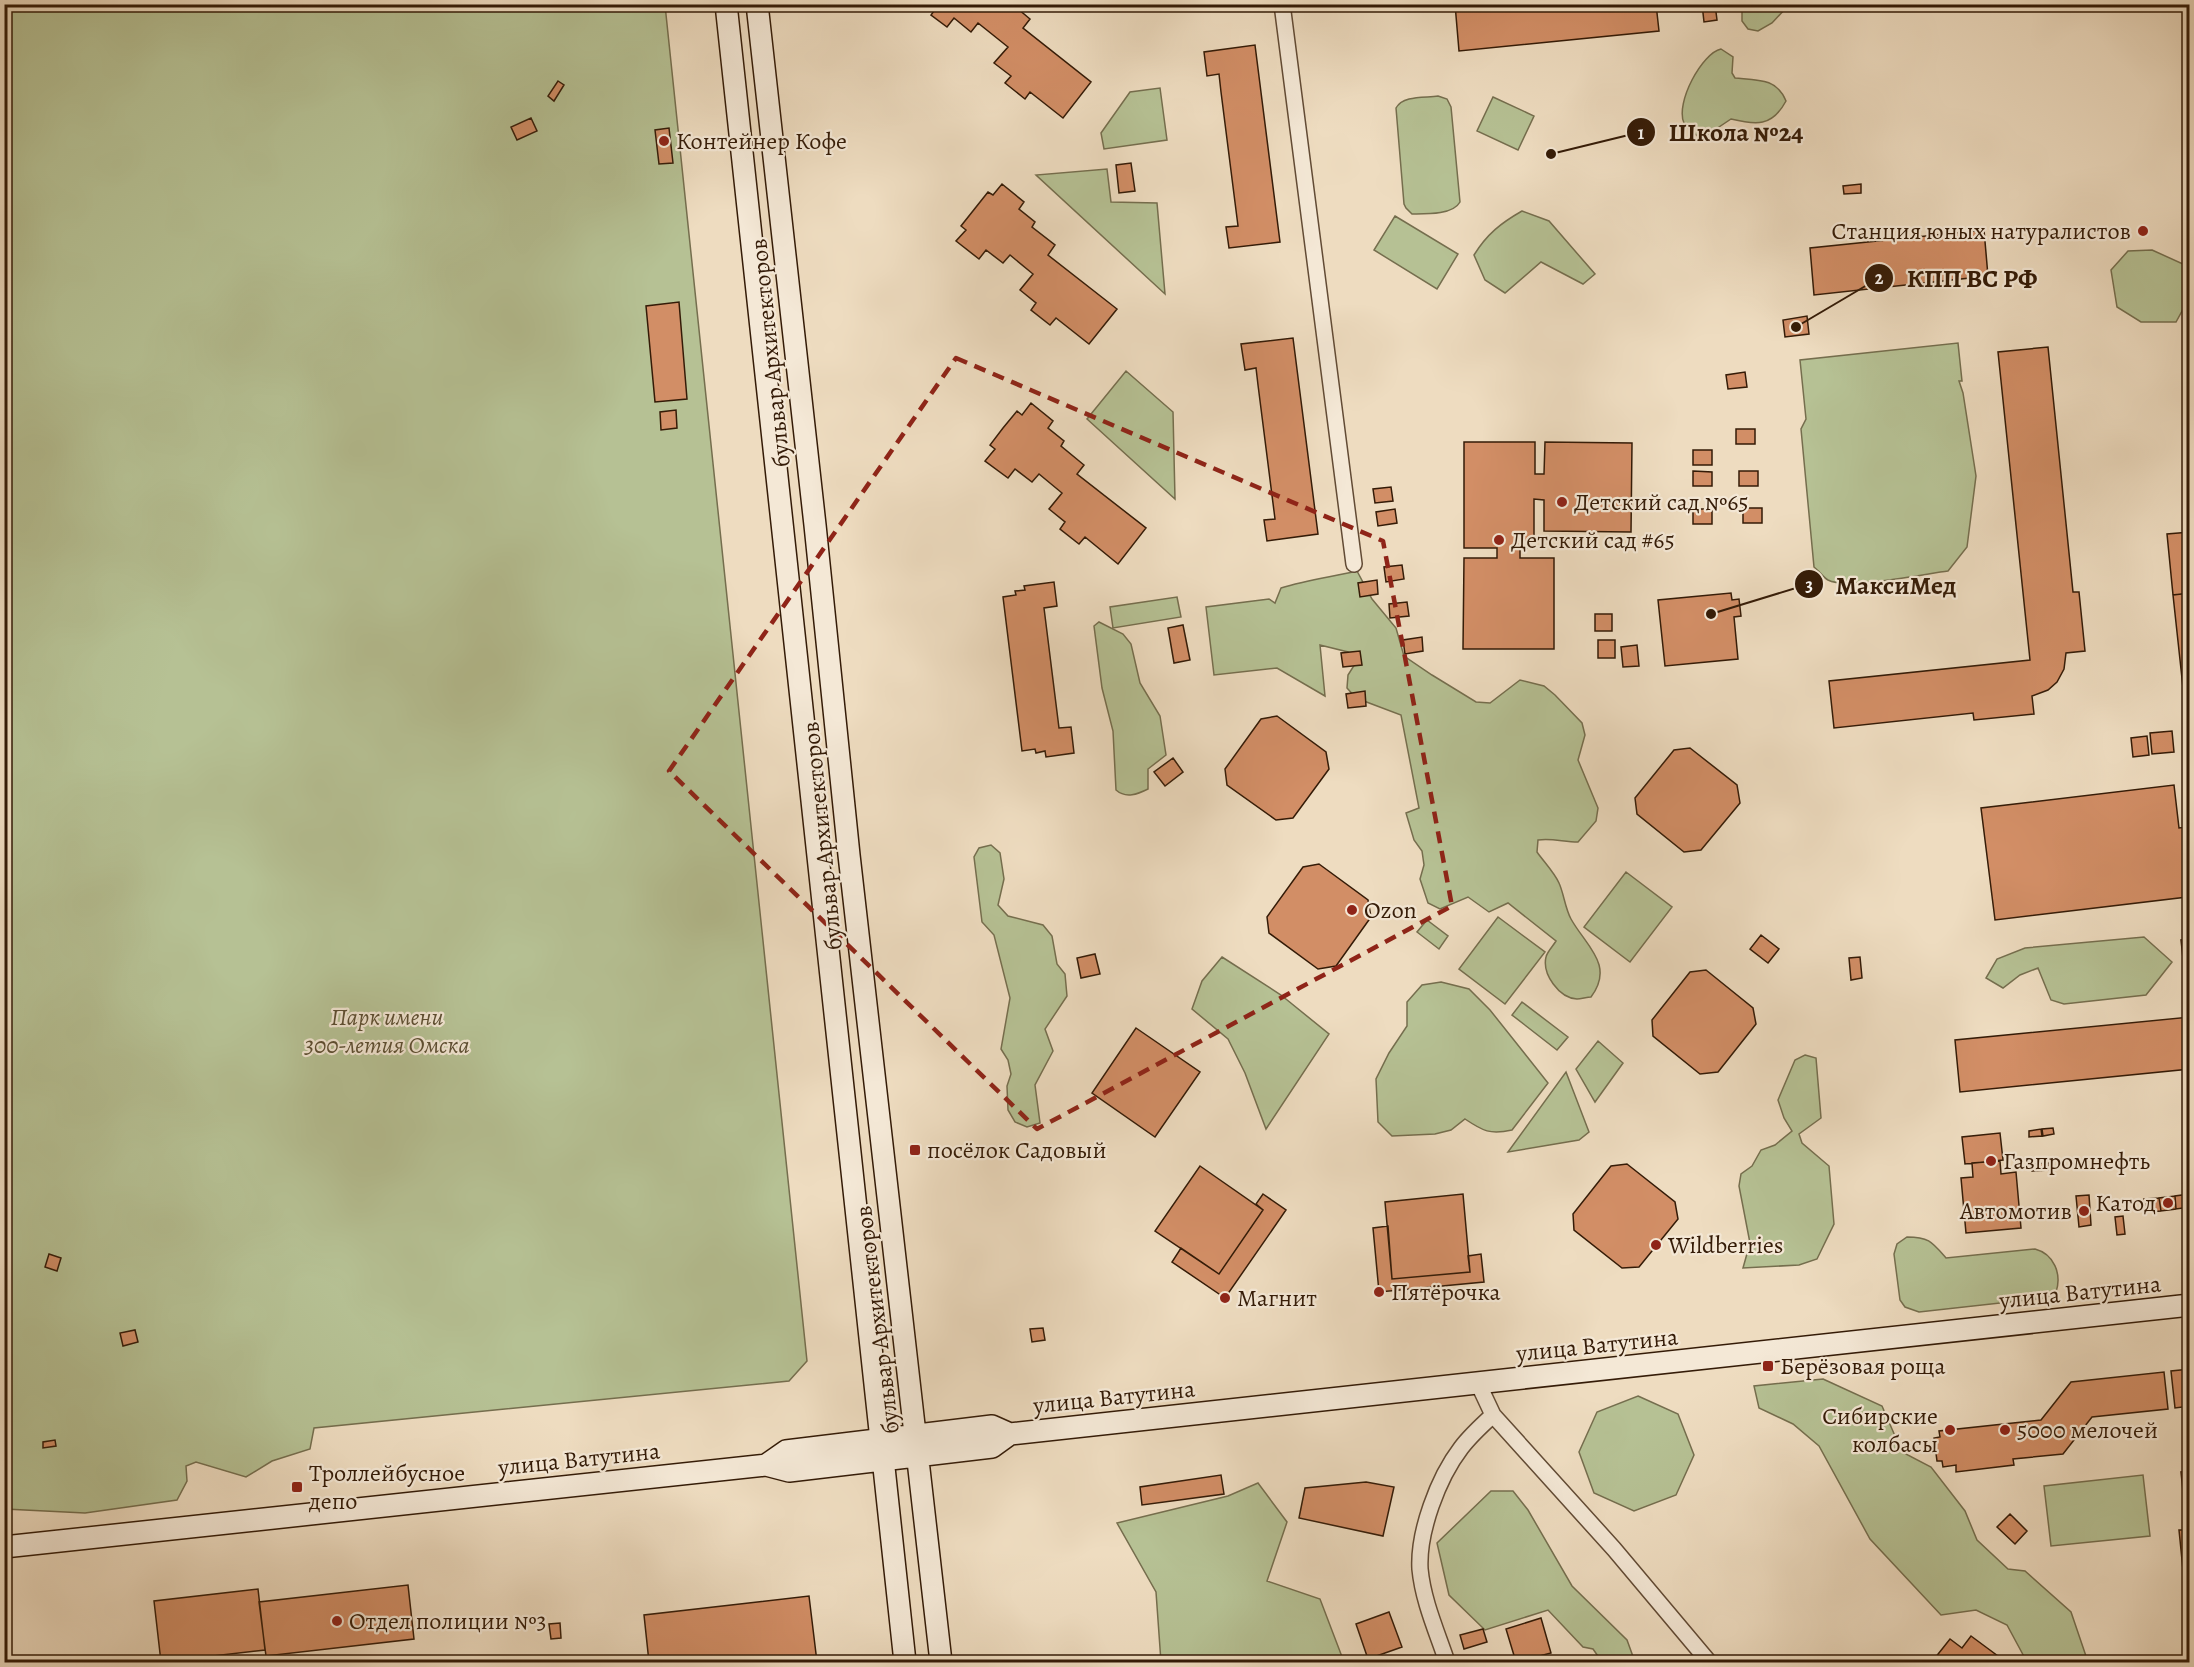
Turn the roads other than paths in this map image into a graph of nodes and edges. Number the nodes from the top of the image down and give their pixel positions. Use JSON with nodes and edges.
{"nodes":[{"id":1,"x":726,"y":4,"type":"edge"},
{"id":2,"x":757,"y":4,"type":"edge"},
{"id":3,"x":1282,"y":4,"type":"edge"},
{"id":4,"x":1354,"y":564,"type":"dead end"},
{"id":5,"x":2190,"y":1305,"type":"edge"},
{"id":6,"x":1478,"y":1383,"type":"junction"},
{"id":7,"x":1493,"y":1414,"type":"junction"},
{"id":8,"x":917,"y":1446,"type":"junction"},
{"id":9,"x":882,"y":1450,"type":"junction"},
{"id":10,"x":4,"y":1547,"type":"edge"},
{"id":11,"x":905,"y":1662,"type":"edge"},
{"id":12,"x":941,"y":1662,"type":"edge"},
{"id":13,"x":1447,"y":1662,"type":"edge"},
{"id":14,"x":1709,"y":1662,"type":"edge"}],
"edges":[{"from":1,"to":9,"type":"main road","name":"бульвар Архитекторов"},
{"from":2,"to":8,"type":"main road","name":"бульвар Архитекторов"},
{"from":3,"to":4,"type":"street"},
{"from":5,"to":6,"type":"main road","name":"улица Ватутина"},
{"from":6,"to":7,"type":"street"},
{"from":6,"to":8,"type":"main road","name":"улица Ватутина"},
{"from":7,"to":13,"type":"street"},
{"from":7,"to":14,"type":"street"},
{"from":8,"to":9,"type":"main road","name":"улица Ватутина"},
{"from":8,"to":12,"type":"main road","name":"бульвар Архитекторов"},
{"from":9,"to":10,"type":"main road","name":"улица Ватутина"},
{"from":9,"to":11,"type":"main road","name":"бульвар Архитекторов"}]}
